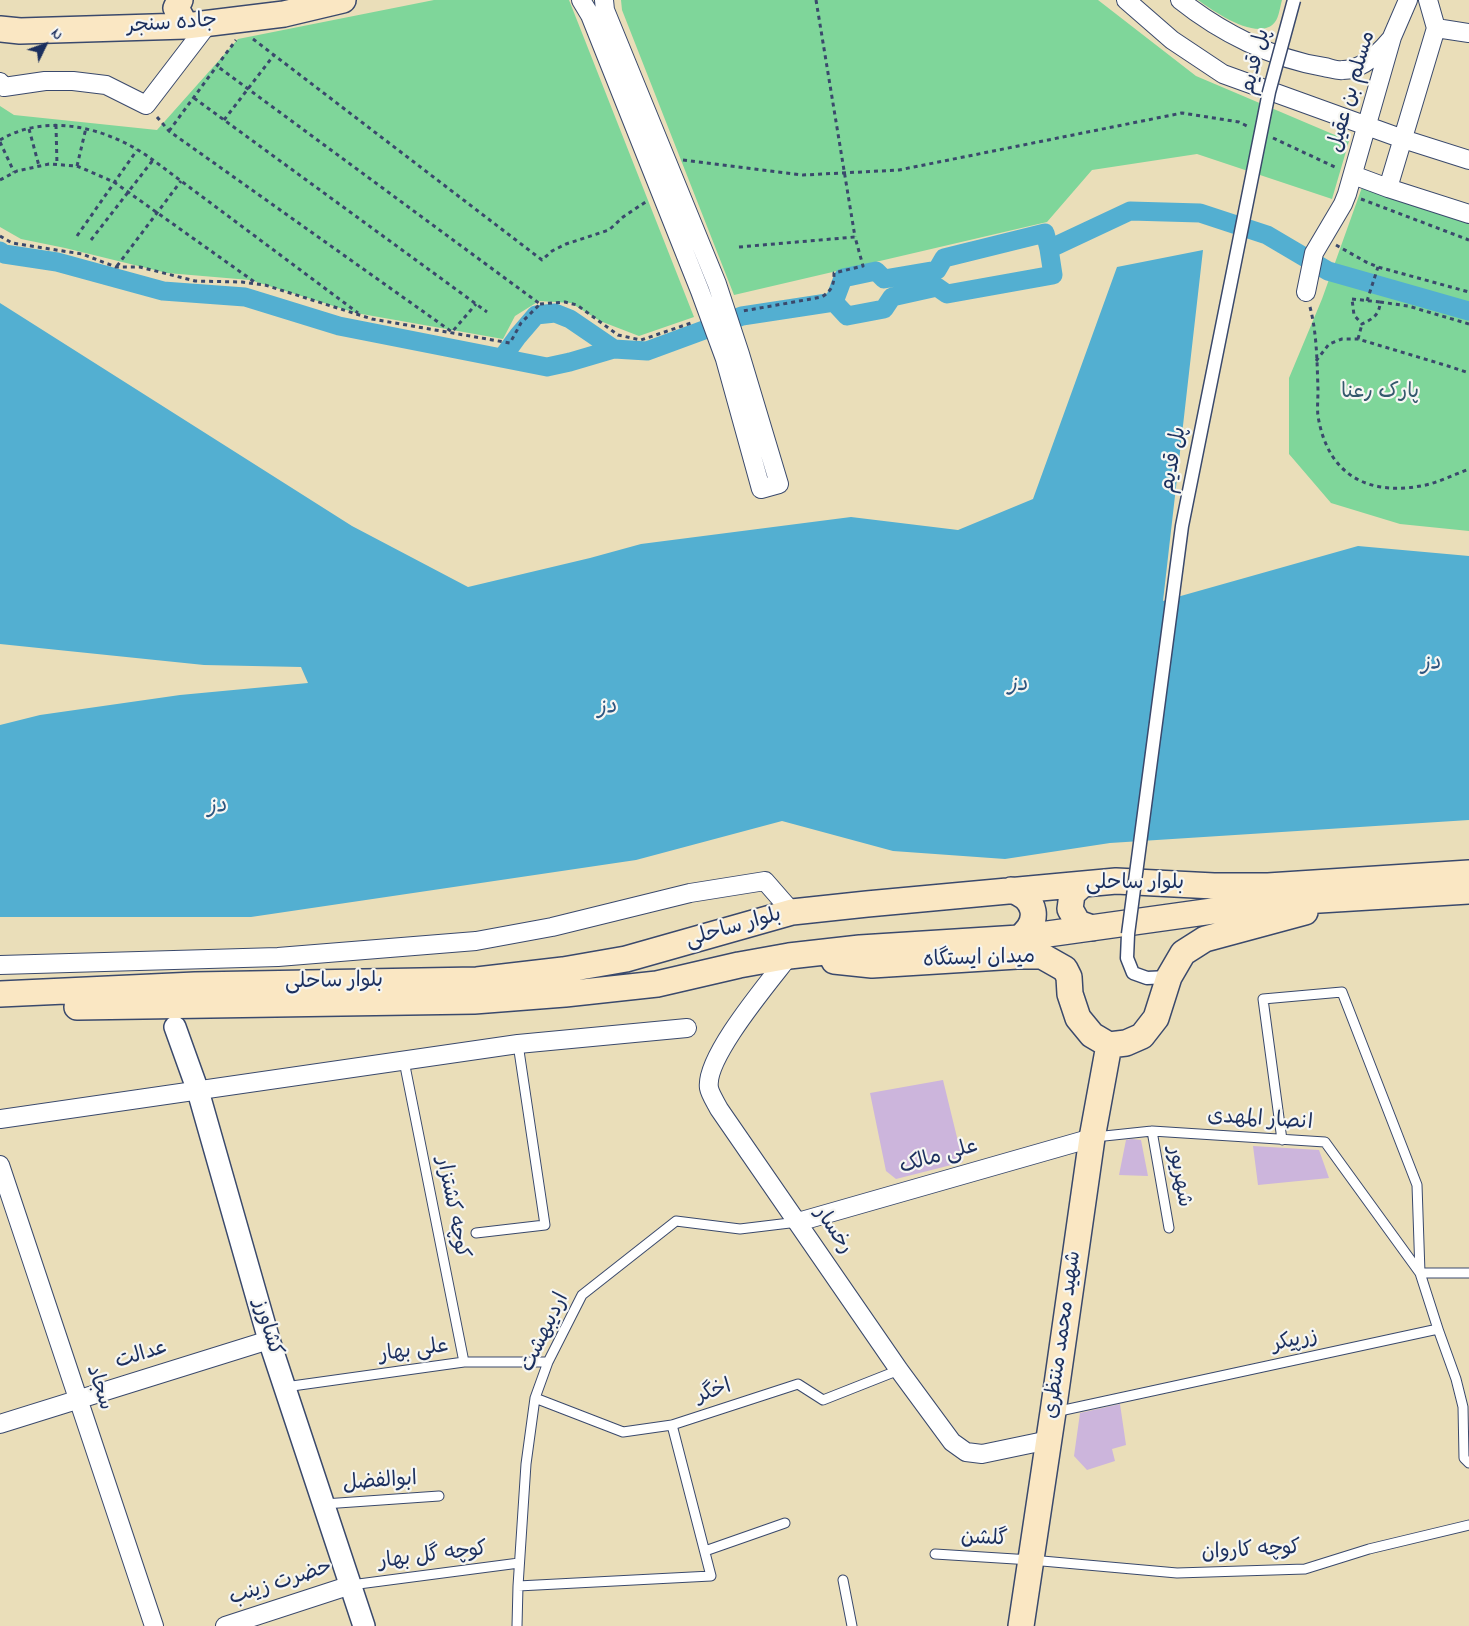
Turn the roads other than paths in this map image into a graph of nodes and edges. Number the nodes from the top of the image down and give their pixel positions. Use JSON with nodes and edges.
{"nodes":[{"id":1,"x":180,"y":0,"type":"edge"},
{"id":2,"x":343,"y":0,"type":"edge"},
{"id":3,"x":581,"y":0,"type":"edge"},
{"id":4,"x":604,"y":0,"type":"edge"},
{"id":5,"x":1126,"y":0,"type":"edge"},
{"id":6,"x":1180,"y":0,"type":"edge"},
{"id":7,"x":1294,"y":0,"type":"edge"},
{"id":8,"x":1408,"y":0,"type":"edge"},
{"id":9,"x":1428,"y":0,"type":"edge"},
{"id":10,"x":216,"y":26,"type":"junction"},
{"id":11,"x":0,"y":28,"type":"edge"},
{"id":12,"x":1436,"y":28,"type":"junction"},
{"id":13,"x":1469,"y":33,"type":"edge"},
{"id":14,"x":1392,"y":37,"type":"junction"},
{"id":15,"x":0,"y":82,"type":"edge"},
{"id":16,"x":1366,"y":126,"type":"junction"},
{"id":17,"x":1403,"y":139,"type":"junction"},
{"id":18,"x":1469,"y":160,"type":"edge"},
{"id":19,"x":1353,"y":175,"type":"junction"},
{"id":20,"x":1388,"y":188,"type":"junction"},
{"id":21,"x":1469,"y":214,"type":"edge"},
{"id":22,"x":1306,"y":292,"type":"road end"},
{"id":23,"x":1469,"y":873,"type":"edge"},
{"id":24,"x":1083,"y":884,"type":"junction"},
{"id":25,"x":1011,"y":890,"type":"junction"},
{"id":26,"x":1469,"y":891,"type":"edge"},
{"id":27,"x":1353,"y":898,"type":"junction"},
{"id":28,"x":792,"y":912,"type":"junction"},
{"id":29,"x":1092,"y":928,"type":"junction"},
{"id":30,"x":1020,"y":938,"type":"junction"},
{"id":31,"x":648,"y":952,"type":"junction"},
{"id":32,"x":789,"y":956,"type":"junction"},
{"id":33,"x":0,"y":965,"type":"edge"},
{"id":34,"x":1169,"y":977,"type":"junction"},
{"id":35,"x":657,"y":984,"type":"junction"},
{"id":36,"x":0,"y":994,"type":"edge"},
{"id":37,"x":0,"y":1008,"type":"edge"},
{"id":38,"x":175,"y":1027,"type":"dead end"},
{"id":39,"x":687,"y":1028,"type":"dead end"},
{"id":40,"x":518,"y":1044,"type":"junction"},
{"id":41,"x":1109,"y":1045,"type":"junction"},
{"id":42,"x":404,"y":1061,"type":"junction"},
{"id":43,"x":198,"y":1090,"type":"junction"},
{"id":44,"x":0,"y":1119,"type":"edge"},
{"id":45,"x":1152,"y":1131,"type":"junction"},
{"id":46,"x":1092,"y":1138,"type":"junction"},
{"id":47,"x":1282,"y":1140,"type":"junction"},
{"id":48,"x":0,"y":1165,"type":"edge"},
{"id":49,"x":798,"y":1222,"type":"junction"},
{"id":50,"x":1169,"y":1228,"type":"dead end"},
{"id":51,"x":476,"y":1234,"type":"dead end"},
{"id":52,"x":1420,"y":1273,"type":"junction"},
{"id":53,"x":1469,"y":1273,"type":"edge"},
{"id":54,"x":1438,"y":1329,"type":"junction"},
{"id":55,"x":269,"y":1340,"type":"junction"},
{"id":56,"x":464,"y":1362,"type":"junction"},
{"id":57,"x":548,"y":1362,"type":"junction"},
{"id":58,"x":899,"y":1370,"type":"junction"},
{"id":59,"x":285,"y":1387,"type":"junction"},
{"id":60,"x":535,"y":1398,"type":"junction"},
{"id":61,"x":78,"y":1400,"type":"junction"},
{"id":62,"x":1053,"y":1412,"type":"junction"},
{"id":63,"x":0,"y":1424,"type":"edge"},
{"id":64,"x":672,"y":1425,"type":"junction"},
{"id":65,"x":1049,"y":1440,"type":"junction"},
{"id":66,"x":1469,"y":1464,"type":"edge"},
{"id":67,"x":439,"y":1496,"type":"dead end"},
{"id":68,"x":324,"y":1504,"type":"junction"},
{"id":69,"x":785,"y":1524,"type":"dead end"},
{"id":70,"x":1469,"y":1525,"type":"edge"},
{"id":71,"x":705,"y":1551,"type":"junction"},
{"id":72,"x":935,"y":1554,"type":"dead end"},
{"id":73,"x":1031,"y":1560,"type":"junction"},
{"id":74,"x":519,"y":1564,"type":"junction"},
{"id":75,"x":843,"y":1580,"type":"dead end"},
{"id":76,"x":351,"y":1585,"type":"junction"},
{"id":77,"x":518,"y":1586,"type":"junction"},
{"id":78,"x":154,"y":1626,"type":"edge"},
{"id":79,"x":226,"y":1626,"type":"edge"},
{"id":80,"x":364,"y":1626,"type":"edge"},
{"id":81,"x":517,"y":1626,"type":"edge"},
{"id":82,"x":852,"y":1626,"type":"edge"},
{"id":83,"x":1021,"y":1626,"type":"edge"}],
"edges":[{"from":1,"to":10,"type":"main road"},
{"from":2,"to":10,"type":"main road","name":"جاده سنجر"},
{"from":3,"to":4,"type":"street"},
{"from":5,"to":16,"type":"street"},
{"from":6,"to":14,"type":"street"},
{"from":7,"to":34,"type":"street","name":"پل قدیم","bridge":true},
{"from":8,"to":14,"type":"street","name":"مسلم بن عقیل"},
{"from":9,"to":12,"type":"street"},
{"from":10,"to":11,"type":"main road","name":"جاده سنجر"},
{"from":10,"to":15,"type":"street"},
{"from":12,"to":13,"type":"street"},
{"from":12,"to":17,"type":"street"},
{"from":14,"to":16,"type":"street","name":"مسلم بن عقیل"},
{"from":16,"to":17,"type":"street"},
{"from":16,"to":19,"type":"street","name":"مسلم بن عقیل"},
{"from":17,"to":18,"type":"street"},
{"from":17,"to":20,"type":"street"},
{"from":19,"to":20,"type":"street","name":"مسلم بن عقیل"},
{"from":19,"to":22,"type":"street"},
{"from":20,"to":21,"type":"street","name":"مسلم بن عقیل"},
{"from":23,"to":24,"type":"main road","name":"بلوار ساحلی"},
{"from":24,"to":25,"type":"main road","name":"بلوار ساحلی"},
{"from":24,"to":29,"type":"main road"},
{"from":25,"to":28,"type":"main road","name":"بلوار ساحلی"},
{"from":25,"to":30,"type":"main road"},
{"from":26,"to":27,"type":"main road","name":"بلوار ساحلی"},
{"from":27,"to":29,"type":"main road","name":"بلوار ساحلی"},
{"from":27,"to":34,"type":"main road"},
{"from":28,"to":31,"type":"main road","name":"بلوار ساحلی"},
{"from":28,"to":33,"type":"street"},
{"from":29,"to":30,"type":"main road","name":"بلوار ساحلی"},
{"from":30,"to":32,"type":"main road","name":"بلوار ساحلی"},
{"from":31,"to":35,"type":"main road"},
{"from":31,"to":36,"type":"main road","name":"بلوار ساحلی"},
{"from":32,"to":35,"type":"main road","name":"بلوار ساحلی"},
{"from":32,"to":41,"type":"main road","name":"میدان ایستگاه"},
{"from":32,"to":49,"type":"street","name":"رخسار"},
{"from":34,"to":41,"type":"main road"},
{"from":35,"to":37,"type":"main road","name":"بلوار ساحلی"},
{"from":38,"to":43,"type":"street","name":"کشاورز"},
{"from":39,"to":40,"type":"street"},
{"from":40,"to":42,"type":"street"},
{"from":40,"to":51,"type":"lane"},
{"from":41,"to":46,"type":"main road","name":"شهید محمد منتظری"},
{"from":42,"to":43,"type":"street"},
{"from":42,"to":56,"type":"lane","name":"کوچه کشتزار"},
{"from":43,"to":44,"type":"street"},
{"from":43,"to":55,"type":"street","name":"کشاورز"},
{"from":45,"to":46,"type":"lane","name":"انصار المهدی"},
{"from":45,"to":47,"type":"lane","name":"انصار المهدی"},
{"from":45,"to":50,"type":"lane","name":"شهریور"},
{"from":46,"to":49,"type":"street","name":"علی مالک"},
{"from":46,"to":62,"type":"main road","name":"شهید محمد منتظری"},
{"from":47,"to":52,"type":"lane","name":"انصار المهدی"},
{"from":47,"to":52,"type":"lane"},
{"from":48,"to":61,"type":"street","name":"سجاد"},
{"from":49,"to":57,"type":"lane","name":"اردیبهشت"},
{"from":49,"to":58,"type":"street","name":"رخسار"},
{"from":52,"to":53,"type":"lane"},
{"from":52,"to":54,"type":"lane"},
{"from":54,"to":62,"type":"lane","name":"زرپیکر"},
{"from":54,"to":66,"type":"lane"},
{"from":55,"to":59,"type":"street","name":"کشاورز"},
{"from":55,"to":61,"type":"street","name":"عدالت"},
{"from":56,"to":57,"type":"lane","name":"علی بهار"},
{"from":56,"to":59,"type":"lane","name":"علی بهار"},
{"from":57,"to":60,"type":"lane","name":"اردیبهشت"},
{"from":58,"to":64,"type":"lane","name":"اخگر"},
{"from":58,"to":65,"type":"street","name":"رخسار"},
{"from":59,"to":68,"type":"street","name":"کشاورز"},
{"from":60,"to":64,"type":"lane","name":"اخگر"},
{"from":60,"to":74,"type":"lane","name":"اردیبهشت"},
{"from":61,"to":63,"type":"street","name":"عدالت"},
{"from":61,"to":78,"type":"street","name":"سجاد"},
{"from":62,"to":65,"type":"main road","name":"شهید محمد منتظری"},
{"from":64,"to":71,"type":"lane"},
{"from":65,"to":73,"type":"main road","name":"شهید محمد منتظری"},
{"from":67,"to":68,"type":"lane","name":"ابوالفضل"},
{"from":68,"to":76,"type":"street","name":"کشاورز"},
{"from":69,"to":71,"type":"lane"},
{"from":70,"to":73,"type":"lane","name":"کوچه کاروان"},
{"from":71,"to":77,"type":"lane"},
{"from":72,"to":73,"type":"lane","name":"گلشن"},
{"from":73,"to":83,"type":"main road","name":"شهید محمد منتظری"},
{"from":74,"to":76,"type":"lane","name":"کوچه گل بهار"},
{"from":74,"to":77,"type":"lane","name":"اردیبهشت"},
{"from":75,"to":82,"type":"lane"},
{"from":76,"to":79,"type":"street","name":"حضرت زینب"},
{"from":76,"to":80,"type":"street","name":"کشاورز"},
{"from":77,"to":81,"type":"lane","name":"اردیبهشت"}]}
